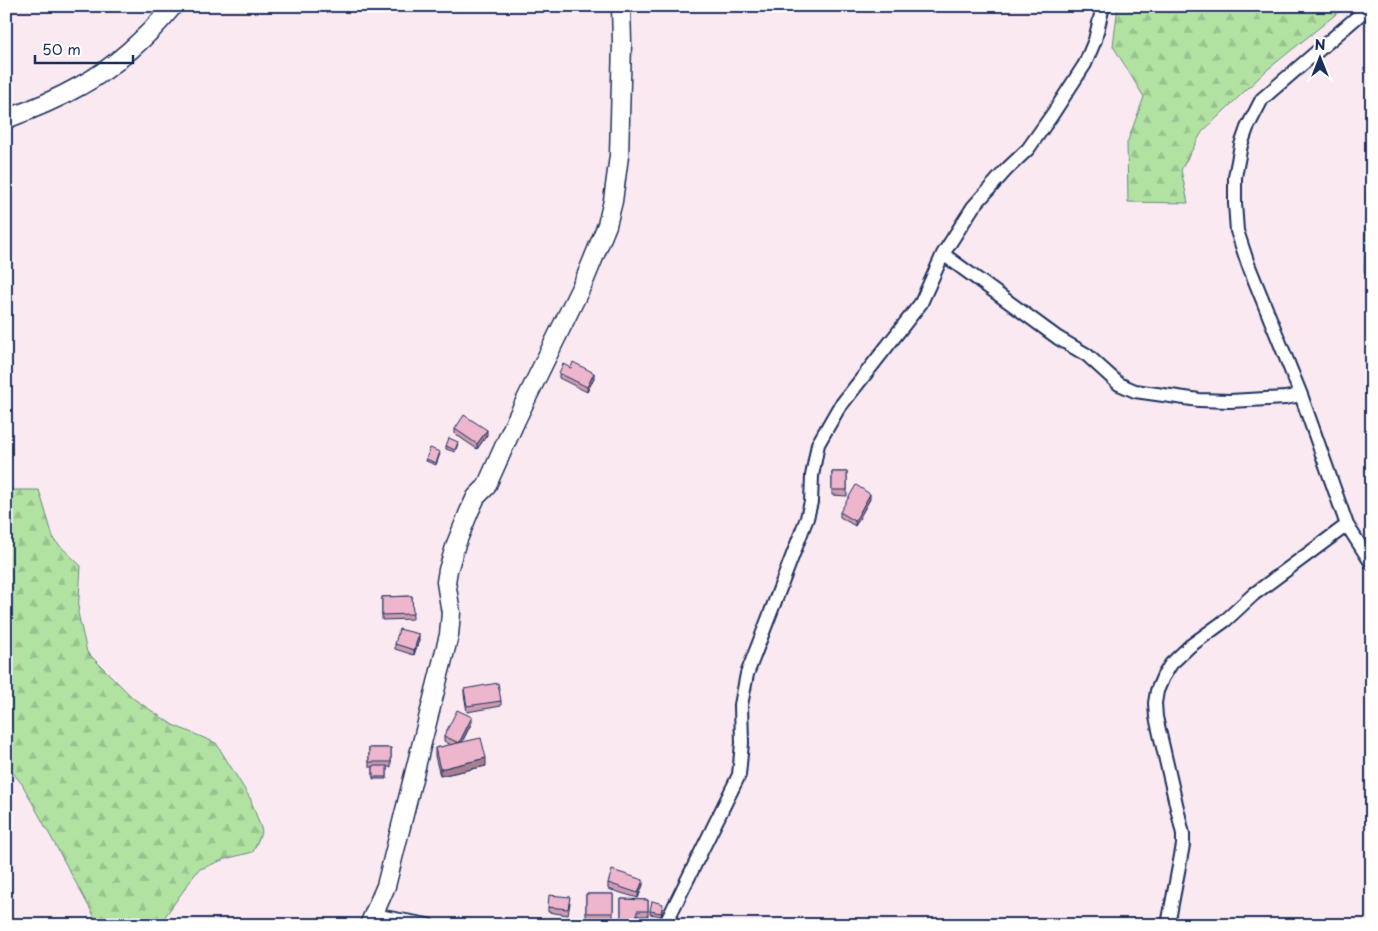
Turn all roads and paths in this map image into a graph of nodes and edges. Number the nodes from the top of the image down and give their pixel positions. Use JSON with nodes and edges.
{"nodes":[{"id":1,"x":173,"y":6,"type":"edge"},
{"id":2,"x":621,"y":6,"type":"edge"},
{"id":3,"x":1103,"y":6,"type":"edge"},
{"id":4,"x":1370,"y":6,"type":"edge"},
{"id":5,"x":6,"y":118,"type":"edge"},
{"id":6,"x":943,"y":254,"type":"junction"},
{"id":7,"x":1301,"y":395,"type":"junction"},
{"id":8,"x":1346,"y":525,"type":"junction"},
{"id":9,"x":1372,"y":564,"type":"edge"},
{"id":10,"x":371,"y":920,"type":"edge"},
{"id":11,"x":428,"y":925,"type":"edge"},
{"id":12,"x":665,"y":925,"type":"edge"},
{"id":13,"x":1168,"y":925,"type":"edge"}],
"edges":[{"from":1,"to":5,"type":"street"},
{"from":2,"to":10,"type":"street"},
{"from":3,"to":6,"type":"street"},
{"from":4,"to":7,"type":"street"},
{"from":6,"to":7,"type":"street"},
{"from":6,"to":12,"type":"street"},
{"from":7,"to":8,"type":"street"},
{"from":8,"to":9,"type":"street"},
{"from":8,"to":13,"type":"street"},
{"from":10,"to":11,"type":"street"}]}
